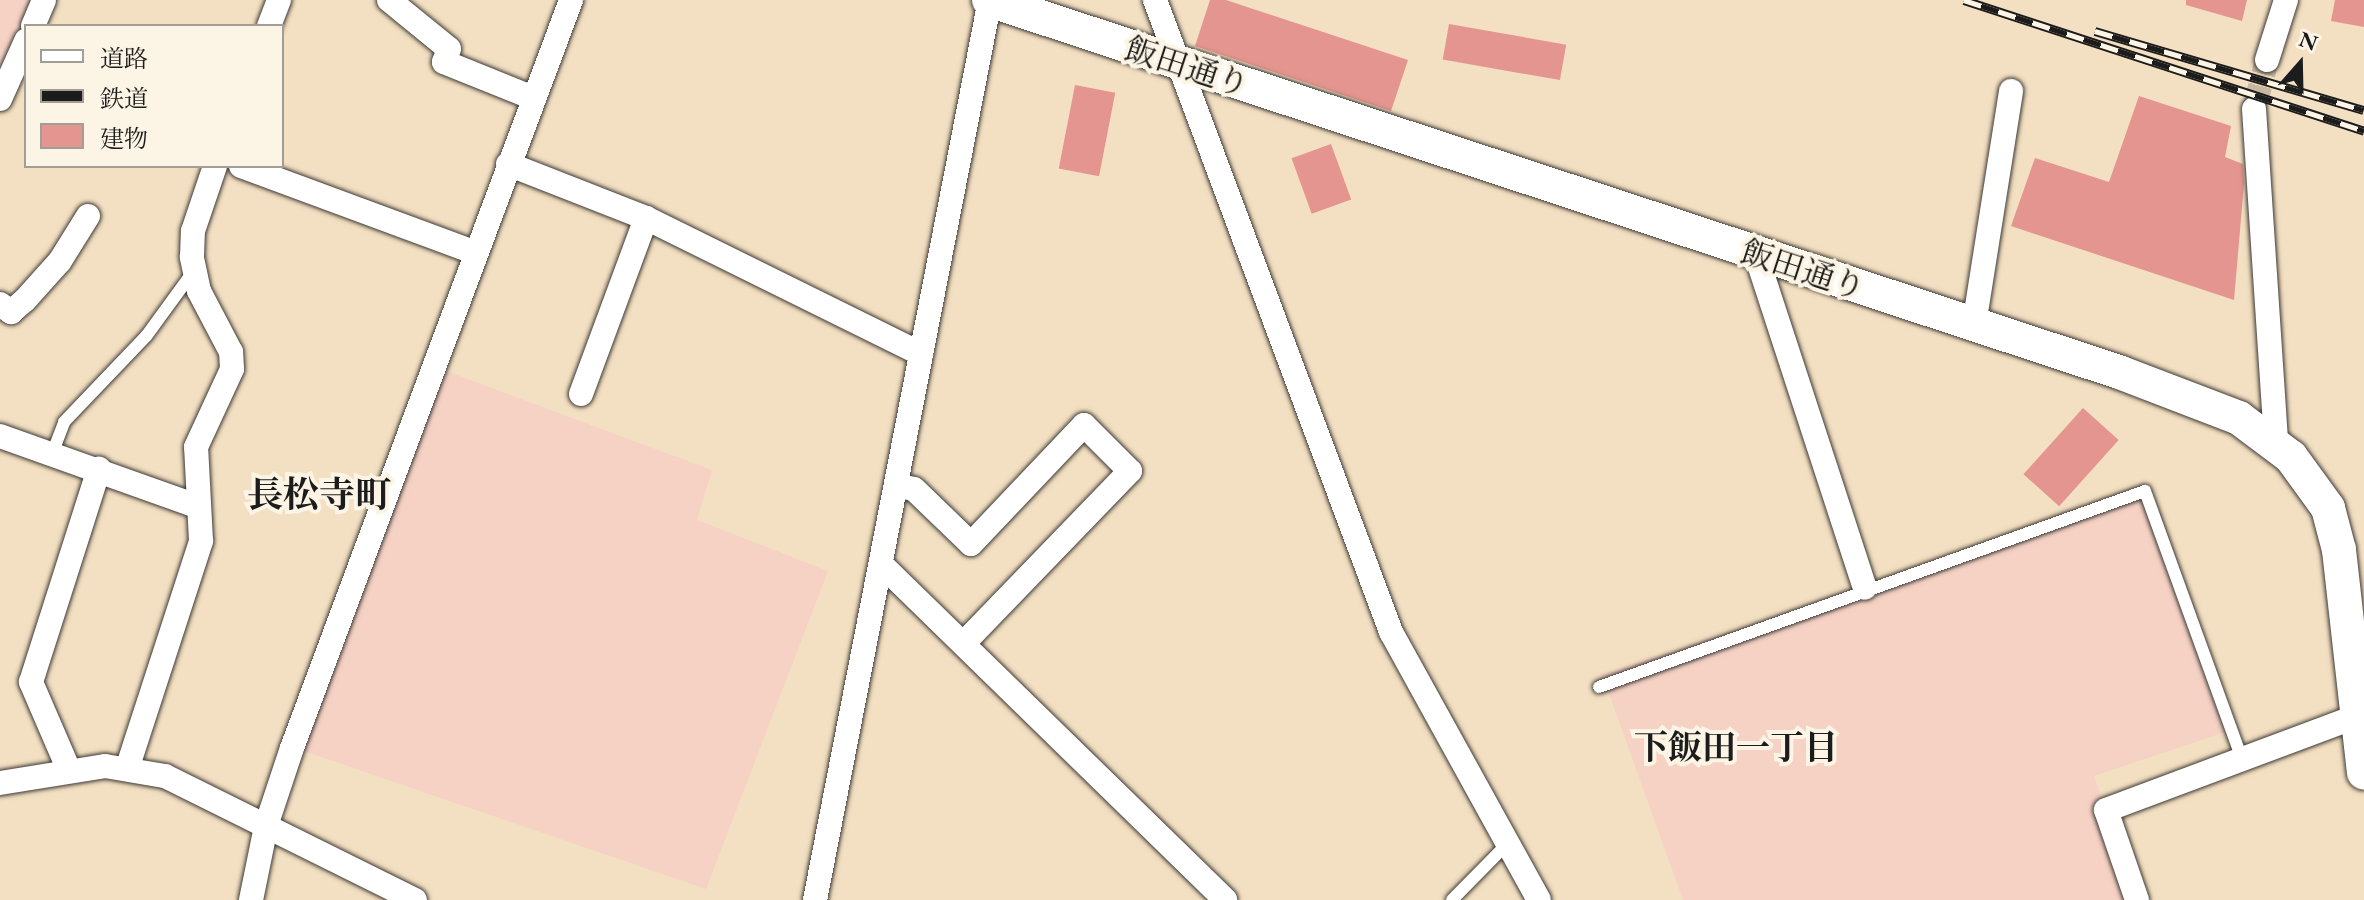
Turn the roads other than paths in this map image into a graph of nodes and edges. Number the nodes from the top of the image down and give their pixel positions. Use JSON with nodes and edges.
{"nodes":[{"id":1,"x":44,"y":0,"type":"edge"},
{"id":2,"x":279,"y":0,"type":"edge"},
{"id":3,"x":389,"y":0,"type":"edge"},
{"id":4,"x":571,"y":0,"type":"edge"},
{"id":5,"x":990,"y":0,"type":"edge"},
{"id":6,"x":1155,"y":0,"type":"edge"},
{"id":7,"x":2286,"y":0,"type":"edge"},
{"id":8,"x":34,"y":24,"type":"edge"},
{"id":9,"x":270,"y":24,"type":"edge"},
{"id":10,"x":24,"y":45,"type":"edge"},
{"id":11,"x":2267,"y":60,"type":"tunnel mouth"},
{"id":12,"x":1180,"y":65,"type":"junction"},
{"id":13,"x":2011,"y":91,"type":"dead end"},
{"id":14,"x":533,"y":98,"type":"junction"},
{"id":15,"x":0,"y":99,"type":"edge"},
{"id":16,"x":2254,"y":109,"type":"tunnel mouth"},
{"id":17,"x":508,"y":164,"type":"junction"},
{"id":18,"x":214,"y":168,"type":"edge"},
{"id":19,"x":246,"y":168,"type":"edge"},
{"id":20,"x":88,"y":216,"type":"dead end"},
{"id":21,"x":646,"y":218,"type":"junction"},
{"id":22,"x":474,"y":252,"type":"junction"},
{"id":23,"x":1756,"y":255,"type":"junction"},
{"id":24,"x":195,"y":269,"type":"junction"},
{"id":25,"x":0,"y":304,"type":"edge"},
{"id":26,"x":1974,"y":325,"type":"junction"},
{"id":27,"x":921,"y":354,"type":"junction"},
{"id":28,"x":581,"y":394,"type":"dead end"},
{"id":29,"x":0,"y":436,"type":"edge"},
{"id":30,"x":2276,"y":442,"type":"junction"},
{"id":31,"x":52,"y":454,"type":"junction"},
{"id":32,"x":99,"y":469,"type":"junction"},
{"id":33,"x":896,"y":485,"type":"junction"},
{"id":34,"x":197,"y":506,"type":"junction"},
{"id":35,"x":881,"y":564,"type":"junction"},
{"id":36,"x":1865,"y":588,"type":"junction"},
{"id":37,"x":964,"y":643,"type":"junction"},
{"id":38,"x":1599,"y":687,"type":"dead end"},
{"id":39,"x":2357,"y":716,"type":"junction"},
{"id":40,"x":2242,"y":759,"type":"junction"},
{"id":41,"x":128,"y":766,"type":"junction"},
{"id":42,"x":68,"y":768,"type":"junction"},
{"id":43,"x":2364,"y":773,"type":"edge"},
{"id":44,"x":0,"y":783,"type":"edge"},
{"id":45,"x":266,"y":826,"type":"junction"},
{"id":46,"x":1507,"y":844,"type":"junction"},
{"id":47,"x":251,"y":900,"type":"edge"},
{"id":48,"x":415,"y":900,"type":"edge"},
{"id":49,"x":815,"y":900,"type":"edge"},
{"id":50,"x":1225,"y":900,"type":"edge"},
{"id":51,"x":1452,"y":900,"type":"edge"},
{"id":52,"x":1539,"y":900,"type":"edge"},
{"id":53,"x":2137,"y":900,"type":"edge"}],
"edges":[{"from":1,"to":8,"type":"street"},
{"from":2,"to":9,"type":"street"},
{"from":3,"to":14,"type":"street"},
{"from":4,"to":14,"type":"street"},
{"from":5,"to":12,"type":"main road","name":"飯田通り"},
{"from":5,"to":27,"type":"street"},
{"from":6,"to":12,"type":"street"},
{"from":7,"to":11,"type":"street"},
{"from":10,"to":15,"type":"street"},
{"from":12,"to":23,"type":"main road","name":"飯田通り"},
{"from":12,"to":46,"type":"street"},
{"from":13,"to":26,"type":"street"},
{"from":14,"to":17,"type":"street"},
{"from":16,"to":30,"type":"street"},
{"from":17,"to":21,"type":"street"},
{"from":17,"to":22,"type":"street"},
{"from":18,"to":24,"type":"street"},
{"from":19,"to":22,"type":"street"},
{"from":20,"to":25,"type":"street"},
{"from":21,"to":27,"type":"street"},
{"from":21,"to":28,"type":"street"},
{"from":22,"to":45,"type":"street"},
{"from":23,"to":26,"type":"main road","name":"飯田通り"},
{"from":23,"to":36,"type":"street"},
{"from":24,"to":31,"type":"lane"},
{"from":24,"to":34,"type":"street"},
{"from":26,"to":30,"type":"main road","name":"飯田通り"},
{"from":27,"to":33,"type":"street"},
{"from":29,"to":31,"type":"street"},
{"from":30,"to":39,"type":"main road","name":"飯田通り"},
{"from":31,"to":32,"type":"street"},
{"from":32,"to":34,"type":"street"},
{"from":32,"to":42,"type":"street"},
{"from":33,"to":35,"type":"street"},
{"from":33,"to":37,"type":"street"},
{"from":34,"to":41,"type":"street"},
{"from":35,"to":37,"type":"street"},
{"from":35,"to":49,"type":"street"},
{"from":36,"to":38,"type":"lane"},
{"from":36,"to":40,"type":"lane"},
{"from":37,"to":50,"type":"street"},
{"from":39,"to":40,"type":"street"},
{"from":39,"to":43,"type":"main road","name":"飯田通り"},
{"from":40,"to":53,"type":"street"},
{"from":41,"to":42,"type":"street"},
{"from":41,"to":45,"type":"street"},
{"from":42,"to":44,"type":"street"},
{"from":45,"to":47,"type":"street"},
{"from":45,"to":48,"type":"street"},
{"from":46,"to":51,"type":"lane"},
{"from":46,"to":52,"type":"street"}]}
